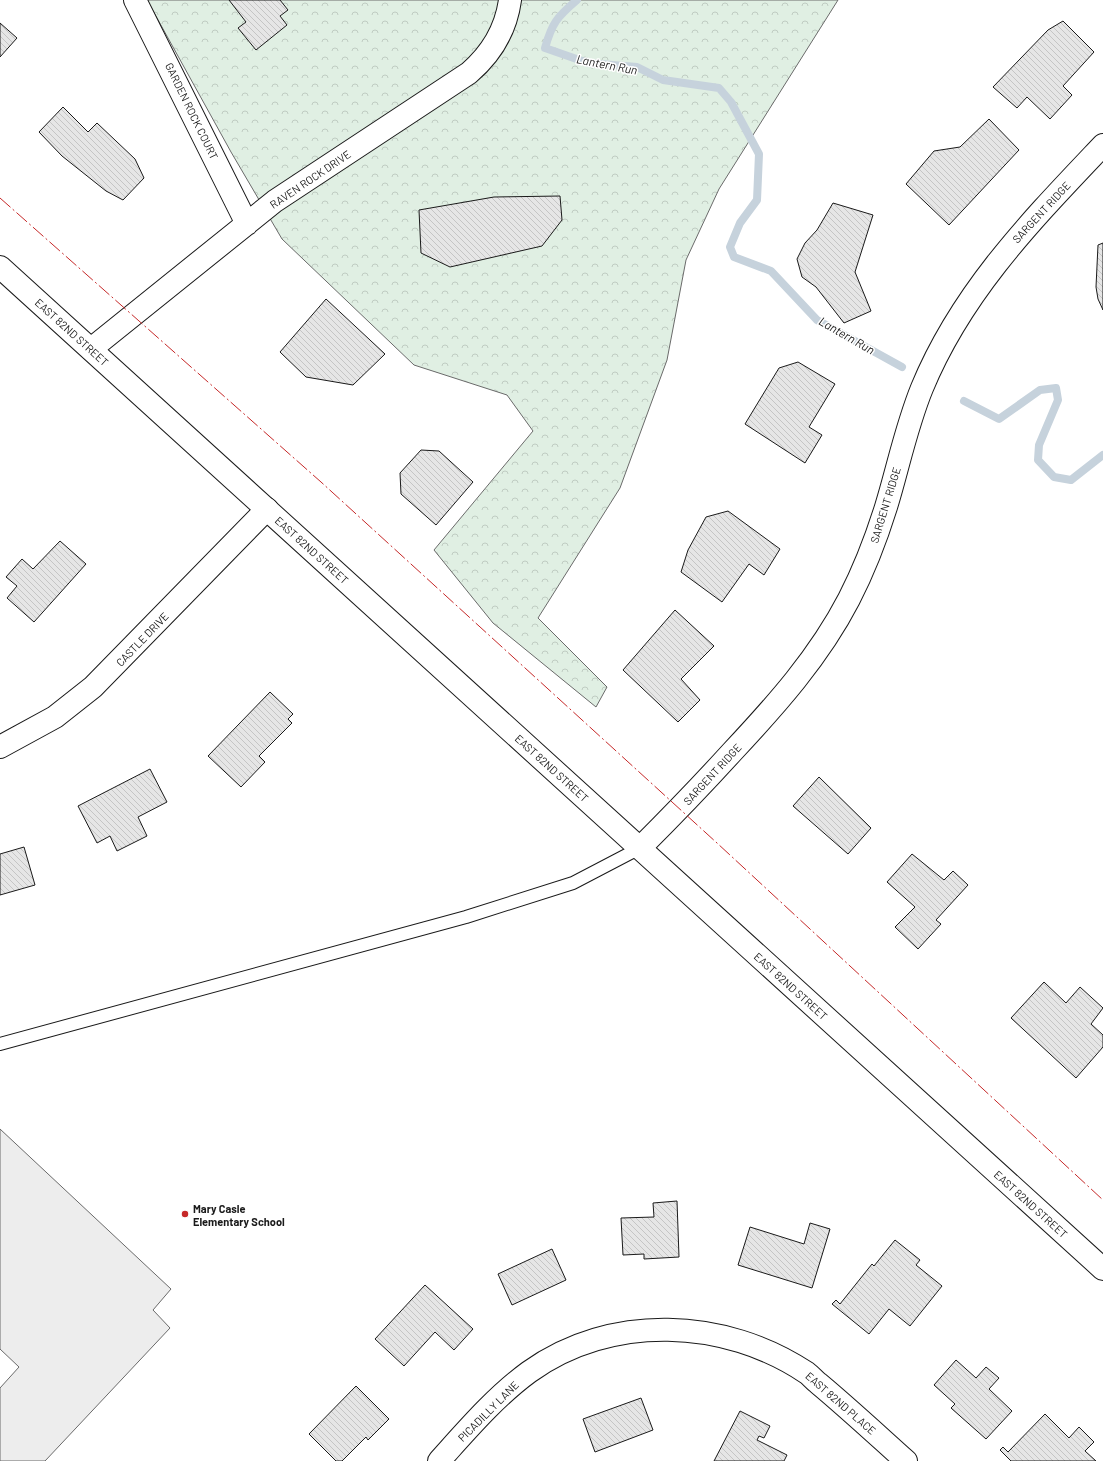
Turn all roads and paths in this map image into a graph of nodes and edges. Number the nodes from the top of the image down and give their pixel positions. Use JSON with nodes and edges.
{"nodes":[{"id":1,"x":135,"y":0,"type":"edge"},
{"id":2,"x":510,"y":0,"type":"edge"},
{"id":3,"x":1103,"y":145,"type":"edge"},
{"id":4,"x":247,"y":224,"type":"junction"},
{"id":5,"x":0,"y":267,"type":"edge"},
{"id":6,"x":91,"y":349,"type":"junction"},
{"id":7,"x":267,"y":508,"type":"junction"},
{"id":8,"x":0,"y":747,"type":"edge"},
{"id":9,"x":640,"y":848,"type":"junction"},
{"id":10,"x":0,"y":1044,"type":"edge"},
{"id":11,"x":1103,"y":1270,"type":"edge"},
{"id":12,"x":607,"y":1336,"type":"joint"},
{"id":13,"x":439,"y":1461,"type":"edge"},
{"id":14,"x":906,"y":1461,"type":"edge"}],
"edges":[{"from":1,"to":4,"type":"street","name":"GARDEN ROCK COURT"},
{"from":2,"to":4,"type":"street","name":"RAVEN ROCK DRIVE"},
{"from":3,"to":9,"type":"street","name":"SARGENT RIDGE"},
{"from":4,"to":6,"type":"street","name":"RAVEN ROCK DRIVE"},
{"from":5,"to":6,"type":"street","name":"EAST 82ND STREET"},
{"from":6,"to":7,"type":"street","name":"EAST 82ND STREET"},
{"from":7,"to":8,"type":"street","name":"CASTLE DRIVE"},
{"from":7,"to":9,"type":"street","name":"EAST 82ND STREET"},
{"from":9,"to":10,"type":"lane"},
{"from":9,"to":11,"type":"street","name":"EAST 82ND STREET"},
{"from":12,"to":13,"type":"street","name":"PICADILLY LANE"},
{"from":12,"to":14,"type":"street","name":"EAST 82ND PLACE"}]}
